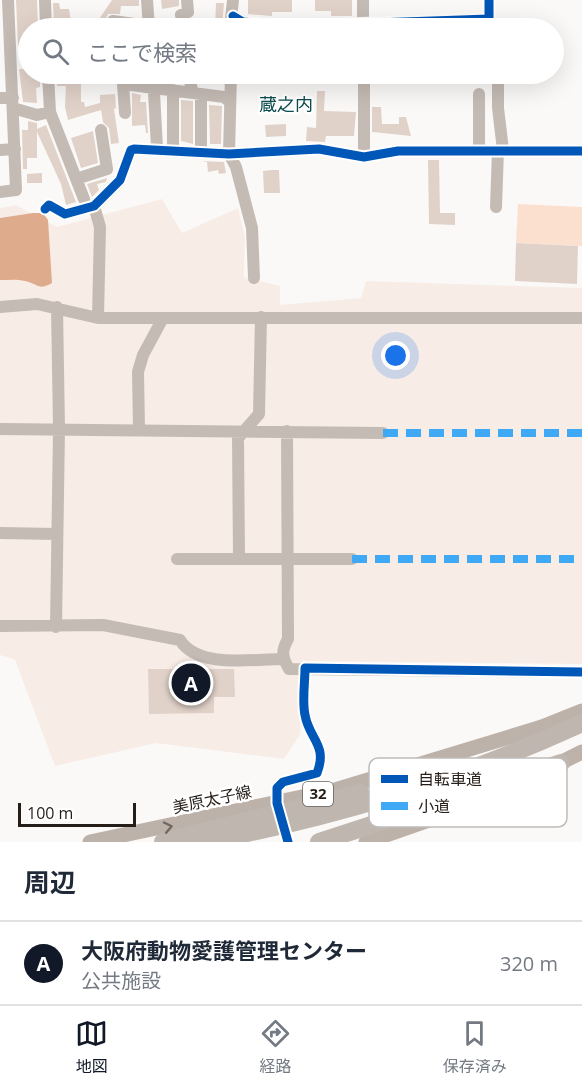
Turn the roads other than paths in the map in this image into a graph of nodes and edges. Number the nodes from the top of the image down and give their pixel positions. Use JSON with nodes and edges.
{"nodes":[{"id":1,"x":8,"y":0,"type":"edge"},
{"id":2,"x":45,"y":0,"type":"edge"},
{"id":3,"x":147,"y":0,"type":"edge"},
{"id":4,"x":187,"y":0,"type":"edge"},
{"id":5,"x":233,"y":0,"type":"edge"},
{"id":6,"x":363,"y":0,"type":"edge"},
{"id":7,"x":489,"y":0,"type":"edge"},
{"id":8,"x":46,"y":18,"type":"edge"},
{"id":9,"x":148,"y":18,"type":"edge"},
{"id":10,"x":182,"y":18,"type":"edge"},
{"id":11,"x":232,"y":18,"type":"edge"},
{"id":12,"x":363,"y":18,"type":"edge"},
{"id":13,"x":490,"y":18,"type":"edge"},
{"id":14,"x":5,"y":48,"type":"edge"},
{"id":15,"x":49,"y":84,"type":"edge"},
{"id":16,"x":155,"y":84,"type":"edge"},
{"id":17,"x":193,"y":84,"type":"edge"},
{"id":18,"x":230,"y":84,"type":"edge"},
{"id":19,"x":364,"y":84,"type":"edge"},
{"id":20,"x":498,"y":84,"type":"edge"},
{"id":21,"x":155,"y":87,"type":"junction"},
{"id":22,"x":172,"y":90,"type":"junction"},
{"id":23,"x":197,"y":93,"type":"junction"},
{"id":24,"x":479,"y":94,"type":"dead end"},
{"id":25,"x":0,"y":98,"type":"edge"},
{"id":26,"x":229,"y":101,"type":"junction"},
{"id":27,"x":13,"y":103,"type":"junction"},
{"id":28,"x":50,"y":112,"type":"junction"},
{"id":29,"x":125,"y":113,"type":"dead end"},
{"id":30,"x":101,"y":130,"type":"dead end"},
{"id":31,"x":157,"y":148,"type":"junction"},
{"id":32,"x":15,"y":149,"type":"junction"},
{"id":33,"x":173,"y":149,"type":"junction"},
{"id":34,"x":0,"y":150,"type":"edge"},
{"id":35,"x":479,"y":150,"type":"junction"},
{"id":36,"x":501,"y":150,"type":"junction"},
{"id":37,"x":582,"y":151,"type":"edge"},
{"id":38,"x":201,"y":153,"type":"junction"},
{"id":39,"x":229,"y":154,"type":"junction"},
{"id":40,"x":364,"y":157,"type":"junction"},
{"id":41,"x":76,"y":178,"type":"junction"},
{"id":42,"x":0,"y":192,"type":"edge"},
{"id":43,"x":89,"y":202,"type":"junction"},
{"id":44,"x":496,"y":207,"type":"dead end"},
{"id":45,"x":45,"y":209,"type":"dead end"},
{"id":46,"x":254,"y":278,"type":"dead end"},
{"id":47,"x":0,"y":307,"type":"edge"},
{"id":48,"x":57,"y":307,"type":"junction"},
{"id":49,"x":261,"y":317,"type":"junction"},
{"id":50,"x":98,"y":318,"type":"junction"},
{"id":51,"x":163,"y":318,"type":"junction"},
{"id":52,"x":582,"y":318,"type":"edge"},
{"id":53,"x":0,"y":429,"type":"edge"},
{"id":54,"x":59,"y":429,"type":"junction"},
{"id":55,"x":139,"y":430,"type":"junction"},
{"id":56,"x":243,"y":430,"type":"junction"},
{"id":57,"x":287,"y":431,"type":"junction"},
{"id":58,"x":383,"y":433,"type":"dead end"},
{"id":59,"x":0,"y":533,"type":"edge"},
{"id":60,"x":57,"y":534,"type":"junction"},
{"id":61,"x":177,"y":559,"type":"dead end"},
{"id":62,"x":239,"y":559,"type":"junction"},
{"id":63,"x":286,"y":559,"type":"junction"},
{"id":64,"x":352,"y":559,"type":"dead end"},
{"id":65,"x":0,"y":626,"type":"edge"},
{"id":66,"x":56,"y":627,"type":"junction"},
{"id":67,"x":283,"y":659,"type":"junction"},
{"id":68,"x":305,"y":668,"type":"junction"},
{"id":69,"x":582,"y":672,"type":"edge"},
{"id":70,"x":582,"y":711,"type":"edge"},
{"id":71,"x":582,"y":723,"type":"edge"},
{"id":72,"x":542,"y":727,"type":"junction"},
{"id":73,"x":582,"y":736,"type":"edge"},
{"id":74,"x":582,"y":752,"type":"edge"},
{"id":75,"x":440,"y":758,"type":"edge"},
{"id":76,"x":474,"y":758,"type":"edge"},
{"id":77,"x":499,"y":758,"type":"edge"},
{"id":78,"x":529,"y":758,"type":"edge"},
{"id":79,"x":567,"y":760,"type":"edge"},
{"id":80,"x":369,"y":780,"type":"edge"},
{"id":81,"x":369,"y":790,"type":"edge"},
{"id":82,"x":278,"y":805,"type":"junction"},
{"id":83,"x":369,"y":806,"type":"edge"},
{"id":84,"x":369,"y":809,"type":"edge"},
{"id":85,"x":329,"y":821,"type":"junction"},
{"id":86,"x":369,"y":826,"type":"edge"},
{"id":87,"x":409,"y":827,"type":"edge"},
{"id":88,"x":90,"y":842,"type":"edge"},
{"id":89,"x":164,"y":842,"type":"edge"},
{"id":90,"x":202,"y":842,"type":"edge"},
{"id":91,"x":270,"y":842,"type":"edge"},
{"id":92,"x":319,"y":842,"type":"edge"},
{"id":93,"x":366,"y":842,"type":"edge"}],
"edges":[{"from":1,"to":14,"type":"street"},
{"from":2,"to":8,"type":"street"},
{"from":3,"to":9,"type":"street"},
{"from":4,"to":10,"type":"street"},
{"from":5,"to":11,"type":"street"},
{"from":6,"to":12,"type":"street"},
{"from":7,"to":13,"type":"street"},
{"from":14,"to":27,"type":"street"},
{"from":15,"to":28,"type":"street"},
{"from":16,"to":21,"type":"street"},
{"from":17,"to":23,"type":"street"},
{"from":18,"to":26,"type":"street"},
{"from":19,"to":40,"type":"street"},
{"from":20,"to":36,"type":"street"},
{"from":21,"to":22,"type":"street"},
{"from":21,"to":29,"type":"street"},
{"from":21,"to":31,"type":"street"},
{"from":22,"to":23,"type":"street"},
{"from":22,"to":33,"type":"street"},
{"from":23,"to":26,"type":"street"},
{"from":23,"to":38,"type":"street"},
{"from":24,"to":35,"type":"street"},
{"from":25,"to":27,"type":"street"},
{"from":26,"to":39,"type":"street"},
{"from":27,"to":28,"type":"street"},
{"from":27,"to":32,"type":"street"},
{"from":28,"to":41,"type":"street"},
{"from":30,"to":41,"type":"street"},
{"from":31,"to":33,"type":"street"},
{"from":31,"to":43,"type":"street"},
{"from":32,"to":34,"type":"street"},
{"from":32,"to":42,"type":"street"},
{"from":33,"to":38,"type":"street"},
{"from":35,"to":36,"type":"street"},
{"from":35,"to":40,"type":"street"},
{"from":36,"to":37,"type":"street"},
{"from":36,"to":44,"type":"street"},
{"from":38,"to":39,"type":"street"},
{"from":39,"to":40,"type":"street"},
{"from":39,"to":46,"type":"street"},
{"from":41,"to":43,"type":"street"},
{"from":43,"to":45,"type":"street"},
{"from":43,"to":50,"type":"street"},
{"from":47,"to":48,"type":"street"},
{"from":48,"to":50,"type":"street"},
{"from":48,"to":54,"type":"street"},
{"from":49,"to":51,"type":"street"},
{"from":49,"to":52,"type":"street"},
{"from":49,"to":56,"type":"street"},
{"from":50,"to":51,"type":"street"},
{"from":51,"to":55,"type":"street"},
{"from":53,"to":54,"type":"street"},
{"from":54,"to":55,"type":"street"},
{"from":54,"to":60,"type":"street"},
{"from":55,"to":56,"type":"street"},
{"from":56,"to":57,"type":"street"},
{"from":56,"to":62,"type":"street"},
{"from":57,"to":58,"type":"street"},
{"from":57,"to":63,"type":"street"},
{"from":59,"to":60,"type":"street"},
{"from":60,"to":66,"type":"street"},
{"from":61,"to":62,"type":"street"},
{"from":62,"to":63,"type":"street"},
{"from":63,"to":64,"type":"street"},
{"from":63,"to":67,"type":"street"},
{"from":65,"to":66,"type":"street"},
{"from":66,"to":67,"type":"street"},
{"from":67,"to":68,"type":"street"},
{"from":68,"to":69,"type":"street"},
{"from":68,"to":82,"type":"street"},
{"from":70,"to":72,"type":"main road","name":"美原太子線","number":"32"},
{"from":71,"to":77,"type":"highway"},
{"from":72,"to":75,"type":"main road","name":"美原太子線","number":"32"},
{"from":72,"to":76,"type":"highway"},
{"from":73,"to":78,"type":"highway"},
{"from":74,"to":79,"type":"main road"},
{"from":80,"to":82,"type":"main road","name":"美原太子線","number":"32"},
{"from":81,"to":89,"type":"highway"},
{"from":88,"to":82,"type":"main road","name":"美原太子線","number":"32","one_way":true},
{"from":83,"to":85,"type":"highway"},
{"from":84,"to":85,"type":"highway"},
{"from":85,"to":90,"type":"highway"},
{"from":85,"to":91,"type":"highway"},
{"from":86,"to":92,"type":"highway"},
{"from":87,"to":93,"type":"main road"}]}
